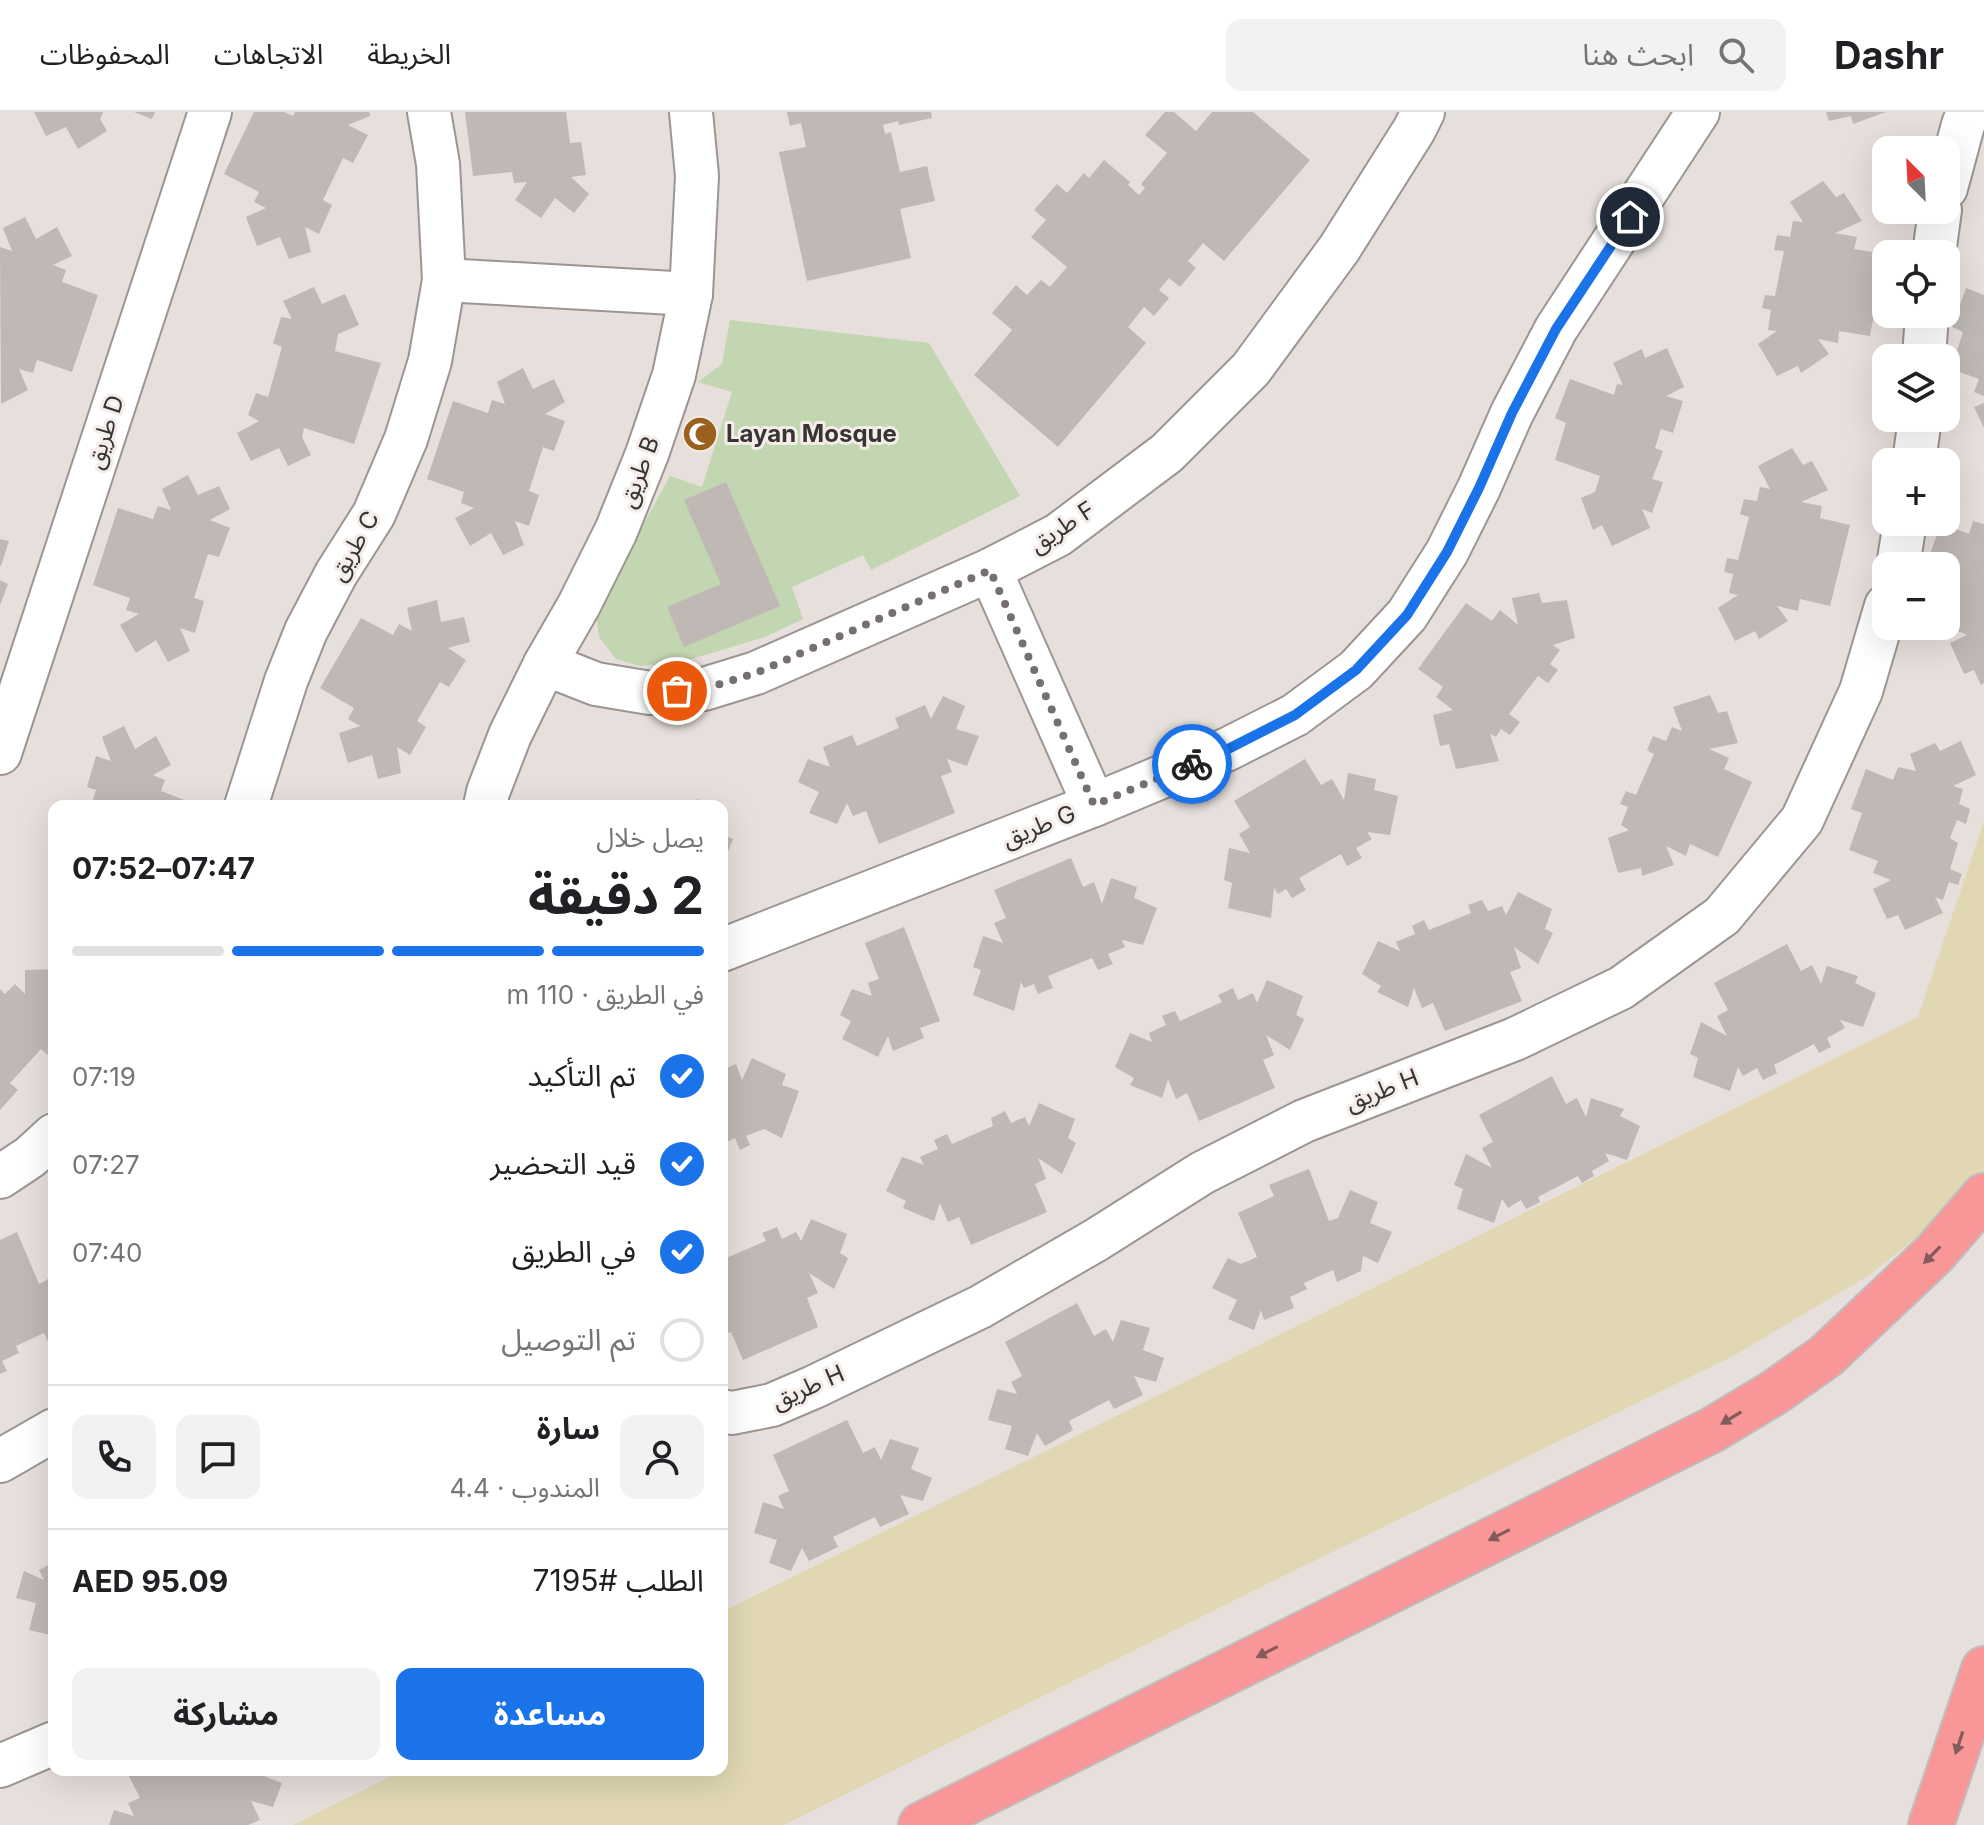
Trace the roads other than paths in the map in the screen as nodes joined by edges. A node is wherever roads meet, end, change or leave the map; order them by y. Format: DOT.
graph roads {
  1 [pos="210,112"];
  2 [pos="429,112"];
  3 [pos="691,112"];
  4 [pos="1423,112"];
  5 [pos="1698,112"];
  6 [pos="1968,112"];
  7 [pos="1960,136"];
  8 [pos="444,280"];
  9 [pos="691,294"];
  10 [pos="990,570"];
  11 [pos="1876,640"];
  12 [pos="545,664"];
  13 [pos="0,753"];
  14 [pos="248,800"];
  15 [pos="486,800"];
  16 [pos="1094,805"];
  17 [pos="728,948"];
  18 [pos="48,1140"];
  19 [pos="0,1177"];
  20 [pos="1984,1196"];
  21 [pos="728,1412"];
  22 [pos="48,1433"];
  23 [pos="0,1461"];
  24 [pos="1984,1669"];
  25 [pos="48,1746"];
  26 [pos="0,1766"];
  27 [pos="1932,1815"];
  28 [pos="921,1825"];
  1 -- 13 [label="street, طريق D"];
  2 -- 8 [label="street, طريق C"];
  3 -- 9 [label="street, طريق B"];
  4 -- 10 [label="street, طريق F"];
  5 -- 16 [label="street, طريق G"];
  6 -- 7 [label="street"];
  8 -- 9 [label="street"];
  8 -- 14 [label="street, طريق C"];
  9 -- 12 [label="street, طريق B"];
  10 -- 12 [label="street, طريق F"];
  10 -- 16 [label="street"];
  11 -- 21 [label="street, طريق H"];
  12 -- 15 [label="street, طريق B"];
  16 -- 17 [label="street, طريق G"];
  18 -- 19 [label="street"];
  20 -- 28 [label="highway, one-way"];
  22 -- 23 [label="street"];
  24 -- 27 [label="highway, one-way"];
  25 -- 26 [label="street"];
}
